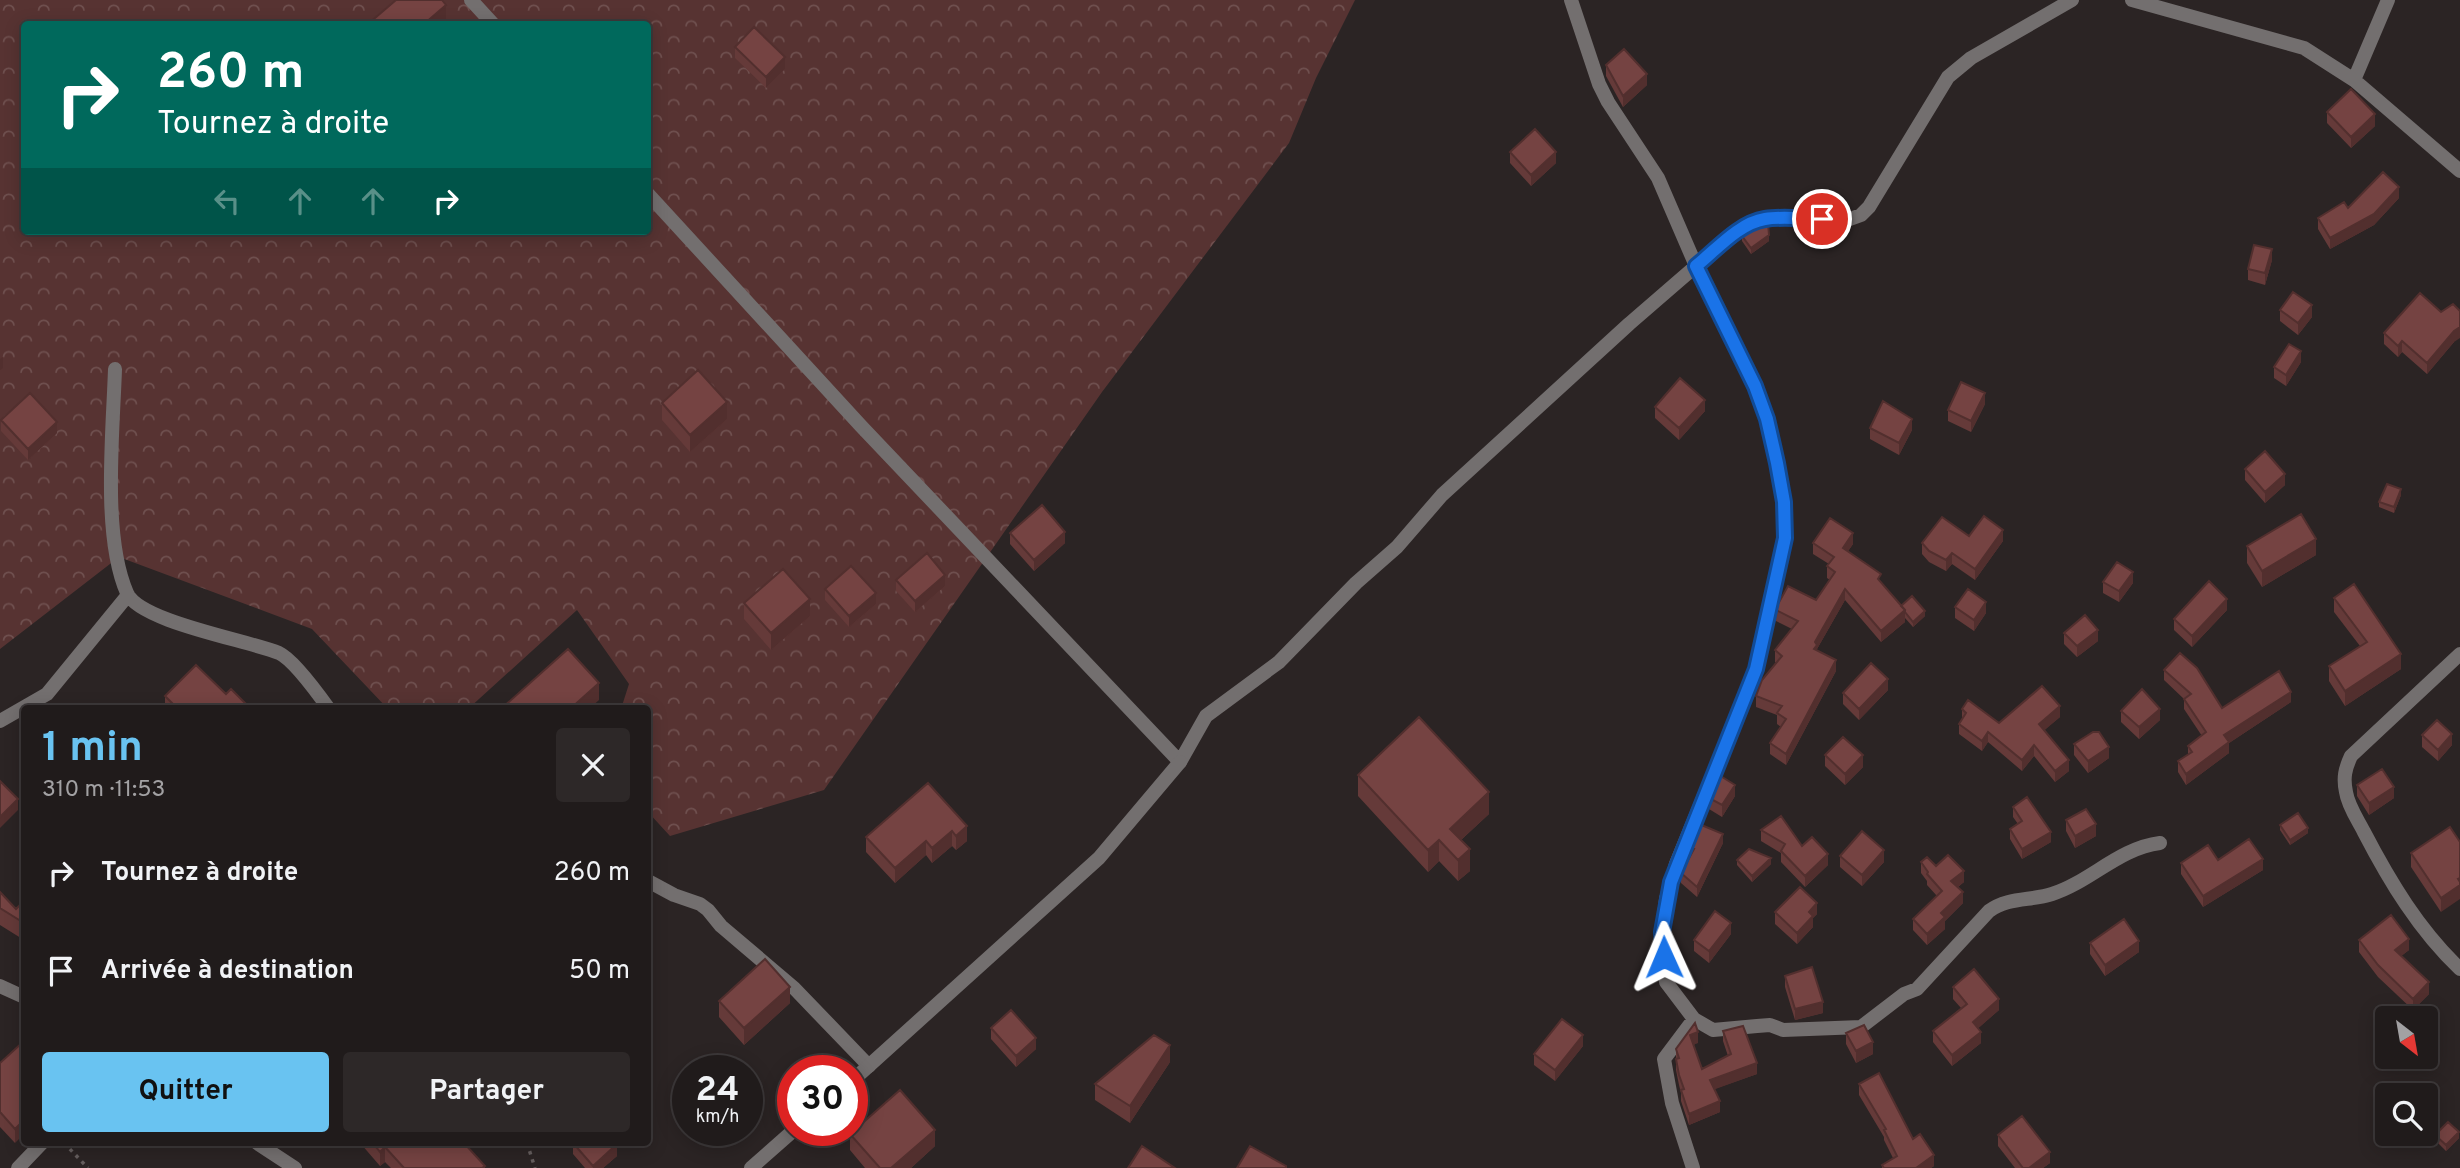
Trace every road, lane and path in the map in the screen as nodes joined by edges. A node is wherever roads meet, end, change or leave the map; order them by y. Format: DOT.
graph roads {
  1 [pos="471,0"];
  2 [pos="1571,0"];
  3 [pos="2072,0"];
  4 [pos="2132,0"];
  5 [pos="2389,0"];
  6 [pos="490,21"];
  7 [pos="2354,80"];
  8 [pos="2460,171"];
  9 [pos="651,197"];
  10 [pos="1696,266"];
  11 [pos="115,369"];
  12 [pos="128,595"];
  13 [pos="2460,654"];
  14 [pos="28,705"];
  15 [pos="326,705"];
  16 [pos="21,709"];
  17 [pos="0,721"];
  18 [pos="1180,762"];
  19 [pos="2160,843"];
  20 [pos="651,883"];
  21 [pos="2460,969"];
  22 [pos="0,986"];
  23 [pos="21,996"];
  24 [pos="1694,1019"];
  25 [pos="869,1066"];
  26 [pos="777,1145"];
  27 [pos="39,1146"];
  28 [pos="67,1146"];
  29 [pos="262,1146"];
  30 [pos="528,1146"];
  31 [pos="18,1168"];
  32 [pos="88,1168"];
  33 [pos="295,1168"];
  34 [pos="535,1168"];
  35 [pos="751,1168"];
  36 [pos="1693,1168"];
  1 -- 6 [label="street"];
  2 -- 10 [label="street"];
  3 -- 10 [label="street"];
  4 -- 7 [label="street"];
  5 -- 7 [label="street"];
  7 -- 8 [label="street"];
  9 -- 18 [label="street"];
  10 -- 18 [label="street"];
  10 -- 24 [label="street"];
  11 -- 12 [label="street"];
  12 -- 14 [label="street"];
  12 -- 15 [label="street"];
  13 -- 21 [label="street"];
  16 -- 17 [label="street"];
  18 -- 25 [label="street"];
  19 -- 24 [label="street"];
  20 -- 25 [label="street"];
  22 -- 23 [label="street"];
  24 -- 36 [label="street"];
  26 -- 35 [label="street"];
  27 -- 31 [label="street"];
  28 -- 32 [label="path"];
  29 -- 33 [label="street"];
  30 -- 34 [label="path"];
}
